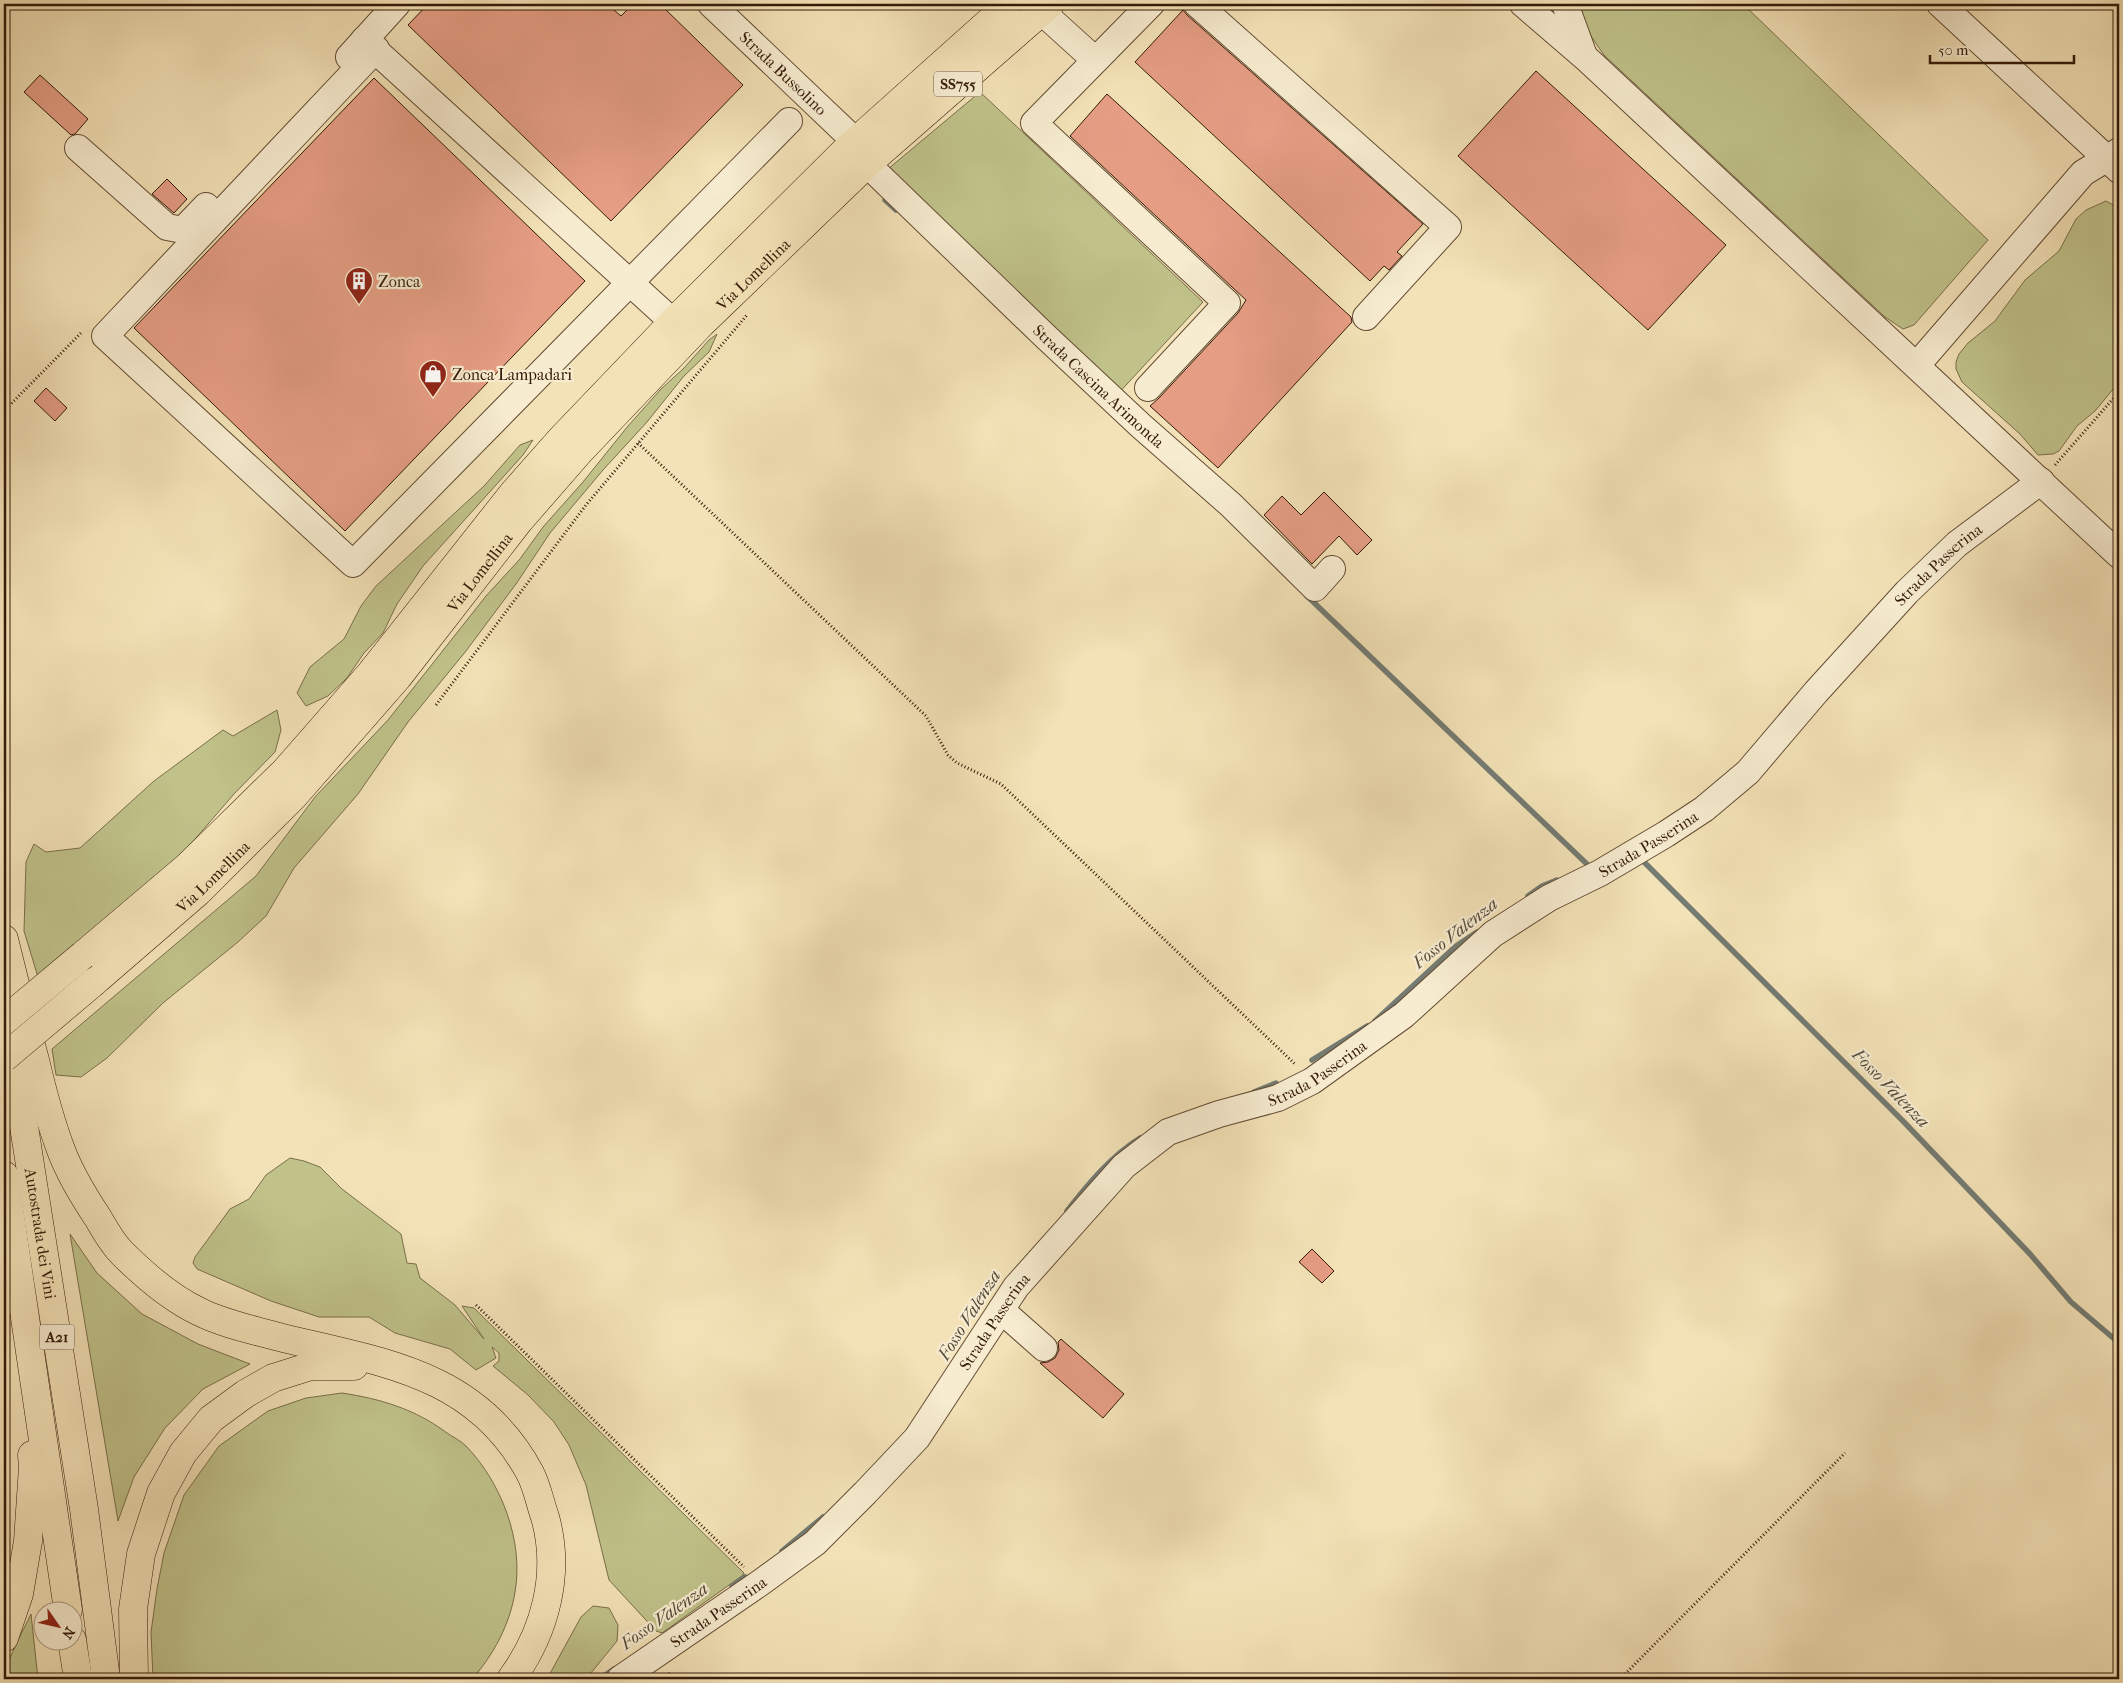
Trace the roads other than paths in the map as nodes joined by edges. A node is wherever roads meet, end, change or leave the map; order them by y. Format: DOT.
graph roads {
  1 [pos="394,4"];
  2 [pos="711,4"];
  3 [pos="1008,4"];
  4 [pos="1151,4"];
  5 [pos="1197,4"];
  6 [pos="1523,4"];
  7 [pos="1565,4"];
  8 [pos="1940,4"];
  9 [pos="1046,7"];
  10 [pos="370,45"];
  11 [pos="1095,60"];
  12 [pos="1588,60"];
  13 [pos="789,121"];
  14 [pos="78,148"];
  15 [pos="856,152"];
  16 [pos="2115,160"];
  17 [pos="630,283"];
  18 [pos="1366,318"];
  19 [pos="672,322"];
  20 [pos="1916,365"];
  21 [pos="1148,388"];
  22 [pos="2041,481"];
  23 [pos="2119,555"];
  24 [pos="1332,569"];
  25 [pos="4,939"];
  26 [pos="4,996"];
  27 [pos="4,1021"];
  28 [pos="4,1058"];
  29 [pos="4,1175"];
  30 [pos="4,1233"];
  31 [pos="1001,1310"];
  32 [pos="1044,1348"];
  33 [pos="405,1369"];
  34 [pos="67,1600"];
  35 [pos="4,1638"];
  36 [pos="74,1650"];
  37 [pos="78,1679"];
  38 [pos="106,1679"];
  39 [pos="134,1679"];
  40 [pos="511,1679"];
  41 [pos="620,1679"];
  1 -- 10 [label="street"];
  2 -- 15 [label="street, Strada Bussolino"];
  3 -- 15 [label="main road, SS755"];
  4 -- 11 [label="street"];
  5 -- 18 [label="street"];
  6 -- 12 [label="street"];
  7 -- 12 [label="street"];
  8 -- 16 [label="street"];
  9 -- 11 [label="street"];
  9 -- 15 [label="main road, SS755"];
  10 -- 14 [label="street"];
  10 -- 17 [label="street"];
  10 -- 17 [label="street"];
  11 -- 21 [label="street"];
  12 -- 20 [label="street"];
  13 -- 17 [label="street"];
  15 -- 19 [label="main road, Via Lomellina"];
  15 -- 24 [label="street, Strada Cascina Arimonda"];
  15 -- 28 [label="main road, Via Lomellina, bridge"];
  16 -- 20 [label="street"];
  17 -- 19 [label="street"];
  19 -- 27 [label="main road, Via Lomellina, bridge"];
  20 -- 22 [label="street"];
  22 -- 23 [label="street"];
  22 -- 31 [label="street, Strada Passerina"];
  25 -- 33 [label="main road"];
  26 -- 38 [label="main road, Autostrada dei Vini / A21"];
  29 -- 34 [label="main road, Autostrada dei Vini / A21"];
  30 -- 35 [label="main road"];
  31 -- 32 [label="street"];
  31 -- 41 [label="street, Strada Passerina"];
  33 -- 39 [label="main road"];
  33 -- 40 [label="main road"];
  36 -- 37 [label="main road"];
}
